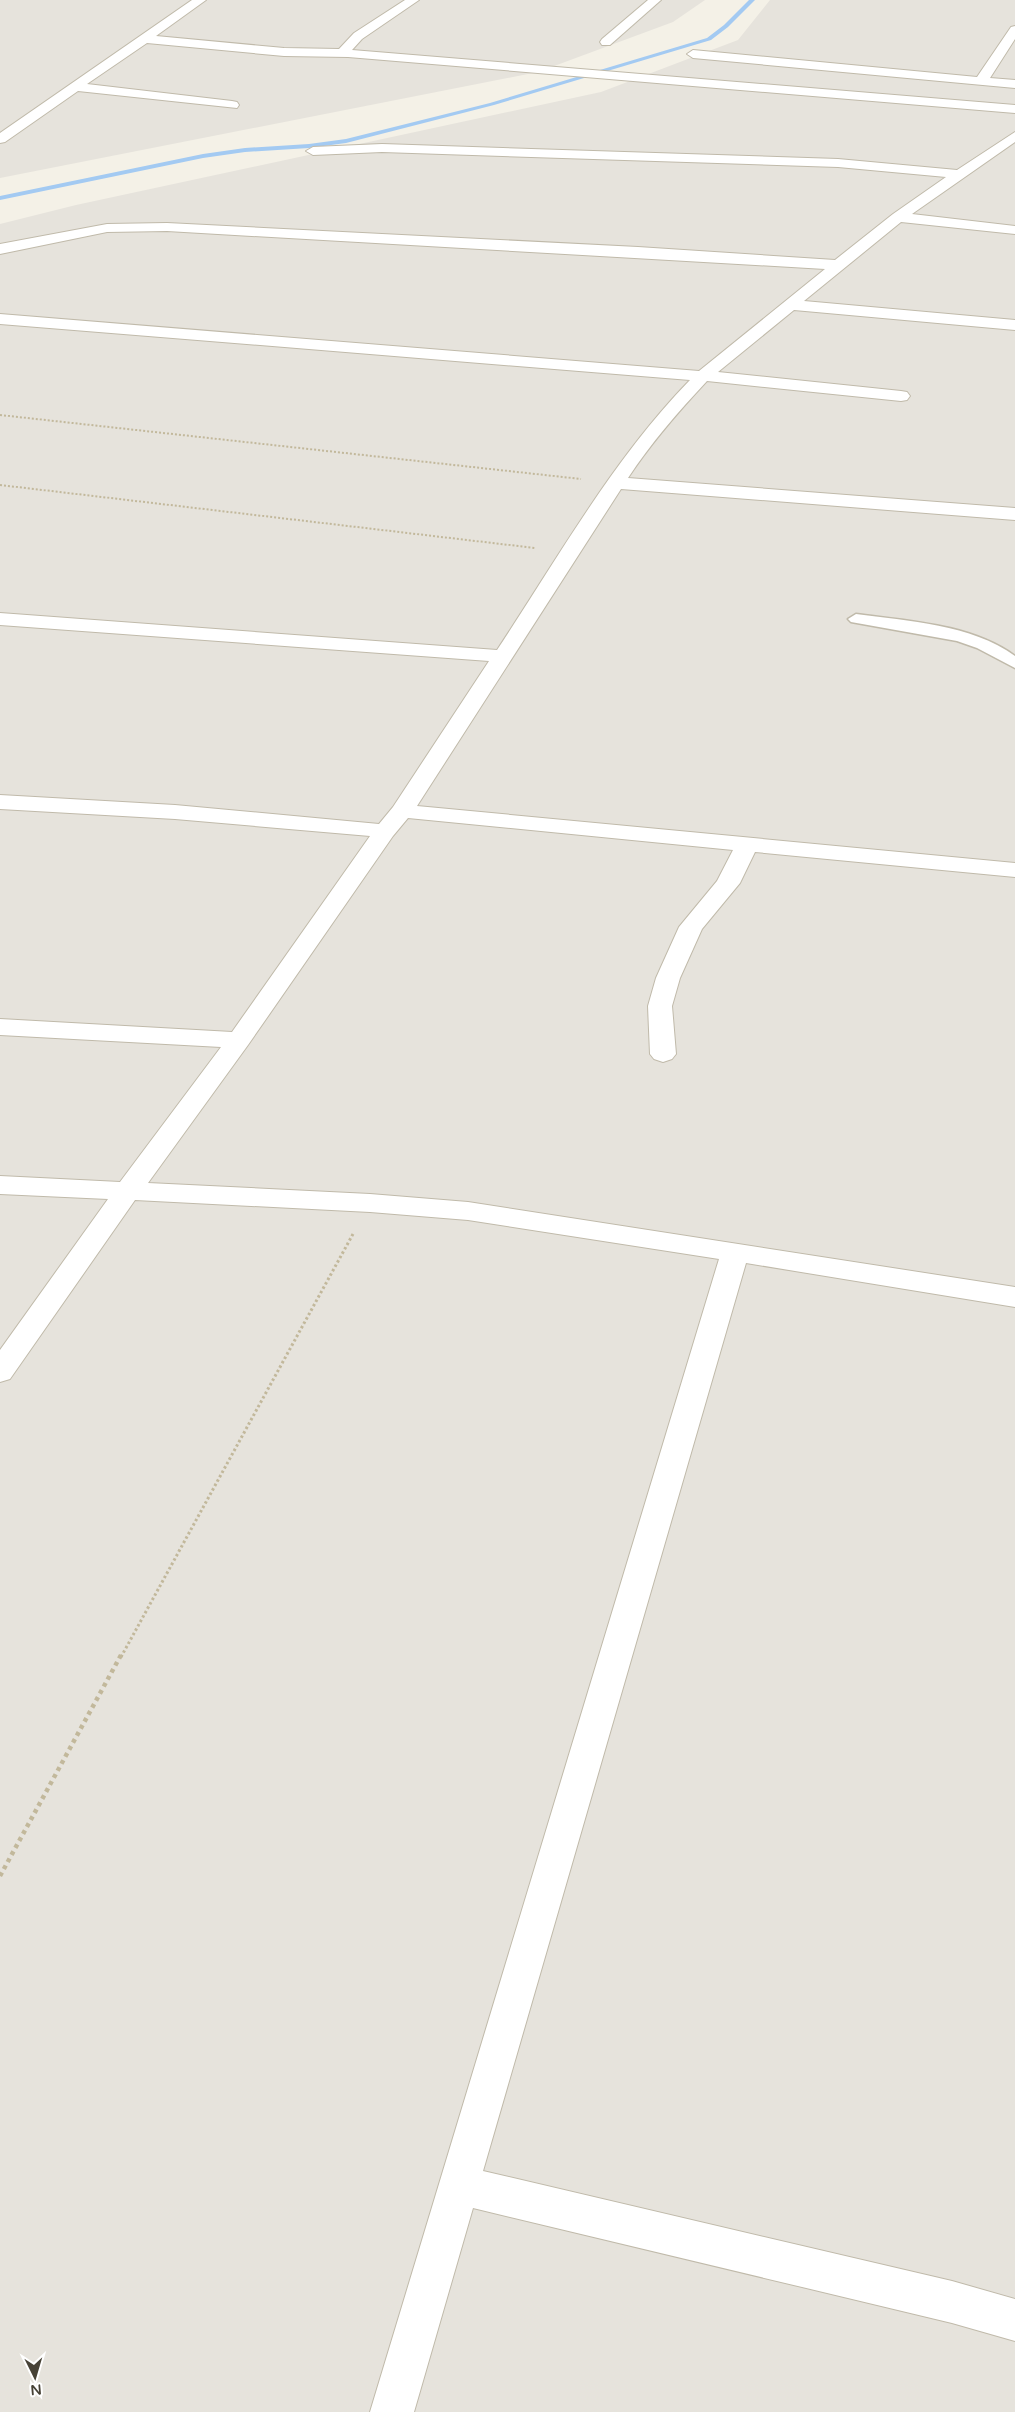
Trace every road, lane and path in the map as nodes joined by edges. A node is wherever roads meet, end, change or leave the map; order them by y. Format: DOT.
graph roads {
  1 [pos="200,0"];
  2 [pos="413,0"];
  3 [pos="655,0"];
  4 [pos="1015,30"];
  5 [pos="146,39"];
  6 [pos="606,42"];
  7 [pos="348,53"];
  8 [pos="693,54"];
  9 [pos="981,81"];
  10 [pos="1015,84"];
  11 [pos="76,87"];
  12 [pos="232,105"];
  13 [pos="1015,109"];
  14 [pos="1015,136"];
  15 [pos="0,139"];
  16 [pos="313,151"];
  17 [pos="959,174"];
  18 [pos="898,217"];
  19 [pos="1015,230"];
  20 [pos="0,249"];
  21 [pos="837,265"];
  22 [pos="790,305"];
  23 [pos="0,319"];
  24 [pos="1015,325"];
  25 [pos="702,376"];
  26 [pos="901,396"];
  27 [pos="0,415"];
  28 [pos="616,482"];
  29 [pos="0,485"];
  30 [pos="1015,514"];
  31 [pos="570,552"];
  32 [pos="856,619"];
  33 [pos="0,620"];
  34 [pos="502,656"];
  35 [pos="1015,663"];
  36 [pos="0,802"];
  37 [pos="402,811"];
  38 [pos="385,830"];
  39 [pos="747,845"];
  40 [pos="1015,870"];
  41 [pos="0,1027"];
  42 [pos="239,1040"];
  43 [pos="663,1054"];
  44 [pos="0,1186"];
  45 [pos="127,1192"];
  46 [pos="370,1203"];
  47 [pos="735,1252"];
  48 [pos="1015,1297"];
  49 [pos="0,1372"];
  50 [pos="0,1876"];
  51 [pos="459,2185"];
  52 [pos="1015,2320"];
  53 [pos="392,2412"];
  1 -- 5 [label="street"];
  2 -- 7 [label="street"];
  3 -- 6 [label="street"];
  4 -- 9 [label="street"];
  5 -- 7 [label="street"];
  5 -- 11 [label="street"];
  7 -- 13 [label="street"];
  8 -- 9 [label="street"];
  9 -- 10 [label="street"];
  11 -- 12 [label="street"];
  11 -- 15 [label="street"];
  14 -- 17 [label="street"];
  16 -- 17 [label="street"];
  17 -- 18 [label="street"];
  18 -- 19 [label="street"];
  18 -- 21 [label="street"];
  20 -- 21 [label="street"];
  21 -- 22 [label="street"];
  22 -- 24 [label="street"];
  22 -- 25 [label="street"];
  23 -- 25 [label="street"];
  25 -- 26 [label="street"];
  25 -- 28 [label="street"];
  27 -- 28 [label="path"];
  28 -- 30 [label="street"];
  28 -- 31 [label="street"];
  29 -- 31 [label="path"];
  31 -- 34 [label="street"];
  32 -- 35 [label="lane"];
  33 -- 34 [label="street"];
  34 -- 37 [label="street"];
  36 -- 38 [label="street"];
  37 -- 38 [label="street"];
  37 -- 39 [label="street"];
  38 -- 42 [label="street"];
  39 -- 40 [label="street"];
  39 -- 43 [label="street"];
  41 -- 42 [label="street"];
  42 -- 45 [label="street"];
  44 -- 45 [label="street"];
  45 -- 46 [label="street"];
  45 -- 49 [label="street"];
  46 -- 47 [label="street"];
  46 -- 50 [label="path"];
  47 -- 48 [label="street"];
  47 -- 51 [label="street"];
  51 -- 52 [label="street"];
  51 -- 53 [label="street"];
}
